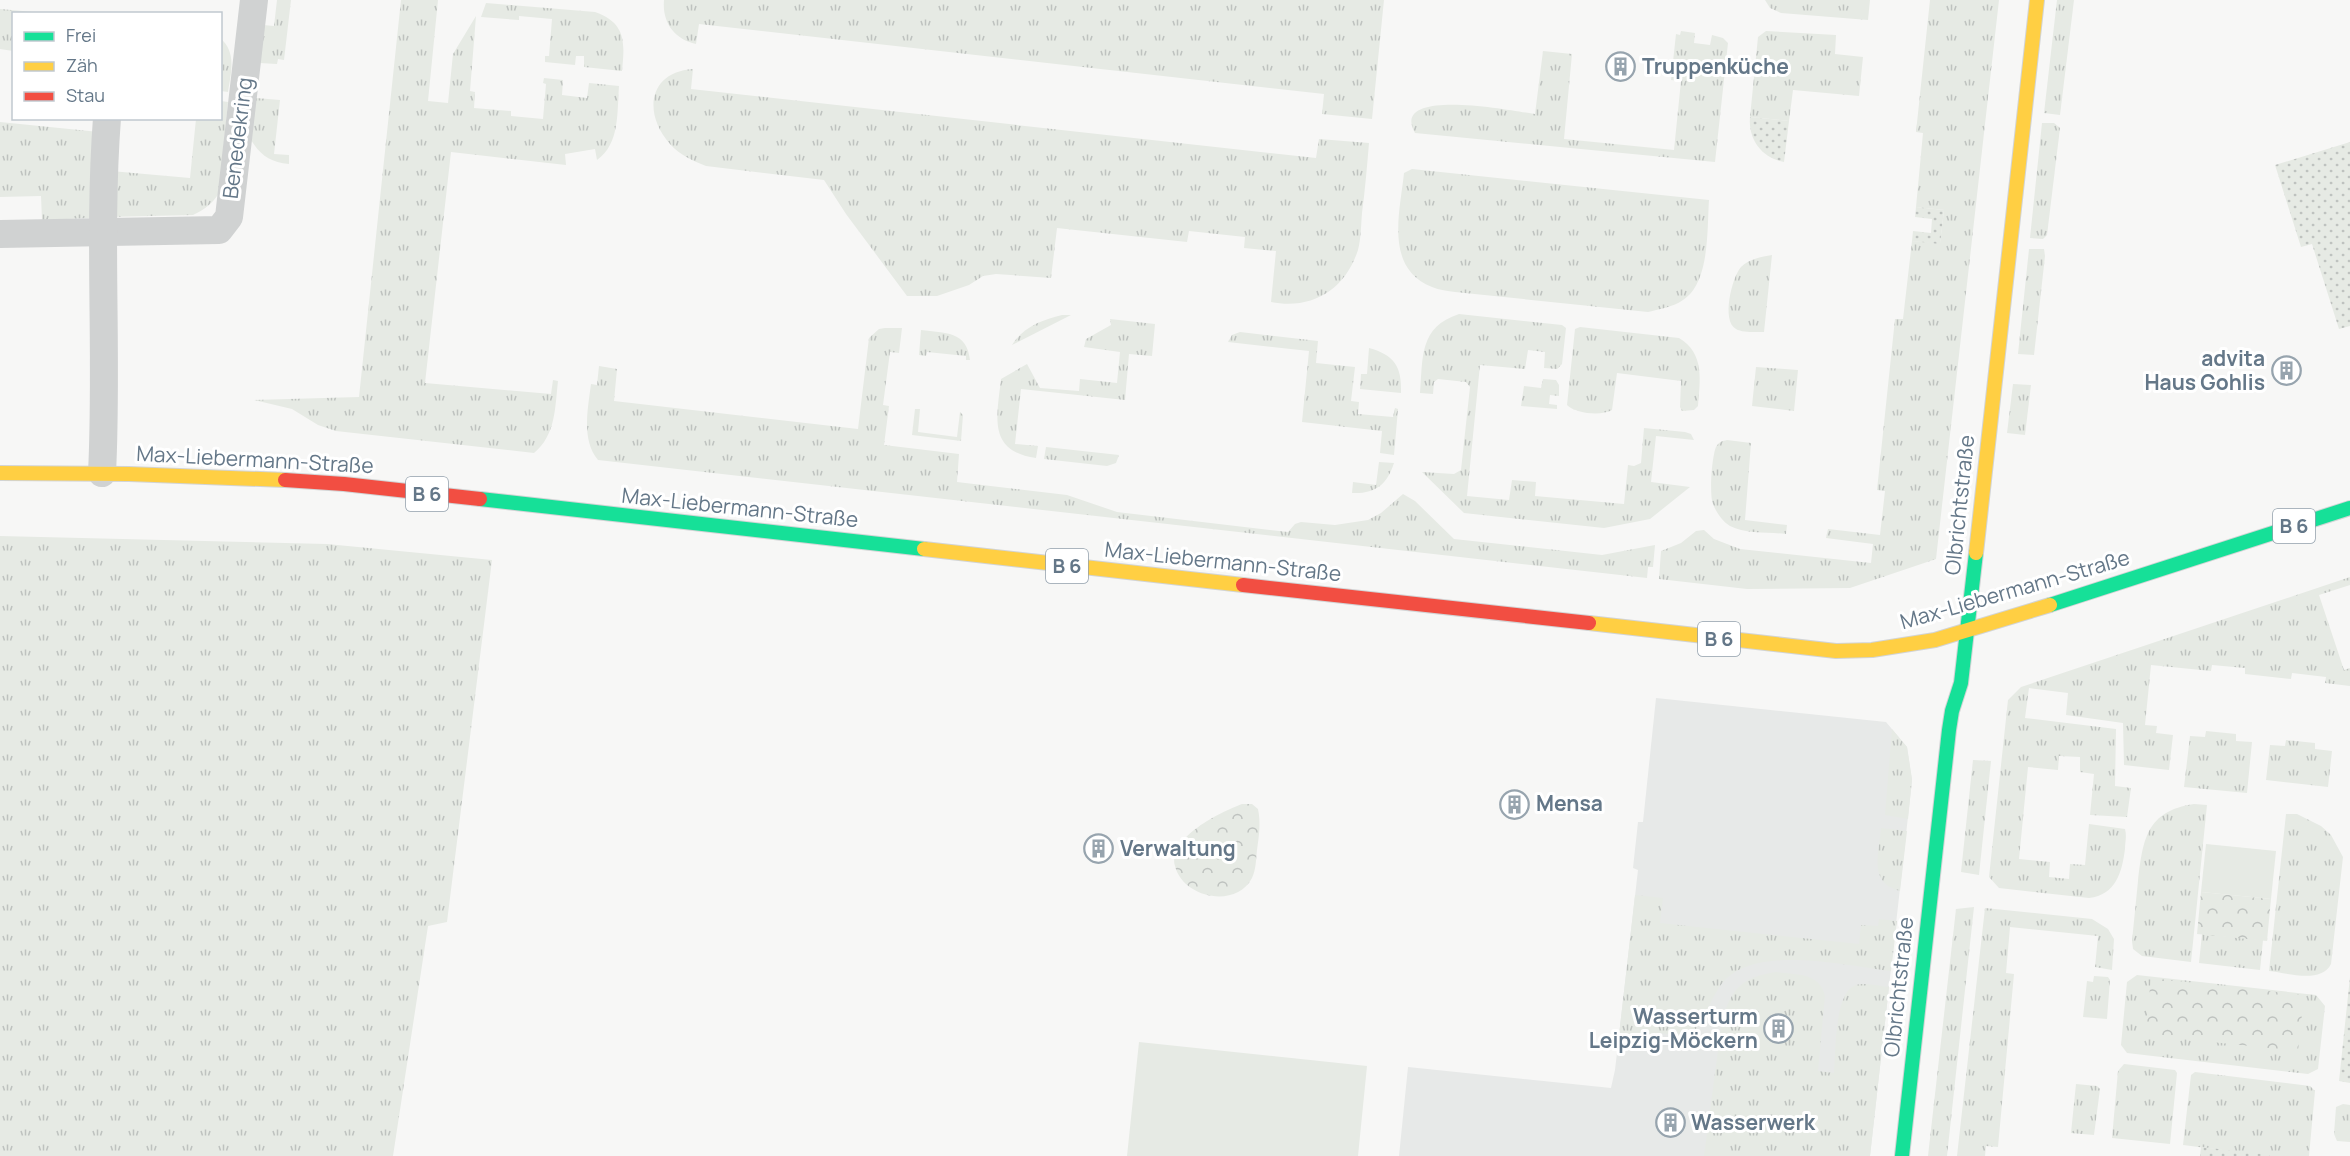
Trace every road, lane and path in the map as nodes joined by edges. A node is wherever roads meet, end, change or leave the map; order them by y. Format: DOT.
graph roads {
  1 [pos="254,0"];
  2 [pos="2037,0"];
  3 [pos="107,120"];
  4 [pos="103,232"];
  5 [pos="0,234"];
  6 [pos="0,473"];
  7 [pos="102,473"];
  8 [pos="2350,508"];
  9 [pos="1967,630"];
  10 [pos="1902,1156"];
  1 -- 4 [label="street, Benedekring"];
  2 -- 9 [label="main road, Olbrichtstraße"];
  3 -- 4 [label="street"];
  4 -- 5 [label="street, Benedekring"];
  4 -- 7 [label="street"];
  6 -- 7 [label="main road, Max-Liebermann-Straße / B 6"];
  7 -- 9 [label="main road, Max-Liebermann-Straße / B 6"];
  8 -- 9 [label="main road, Max-Liebermann-Straße / B 6"];
  9 -- 10 [label="main road, Olbrichtstraße"];
}
